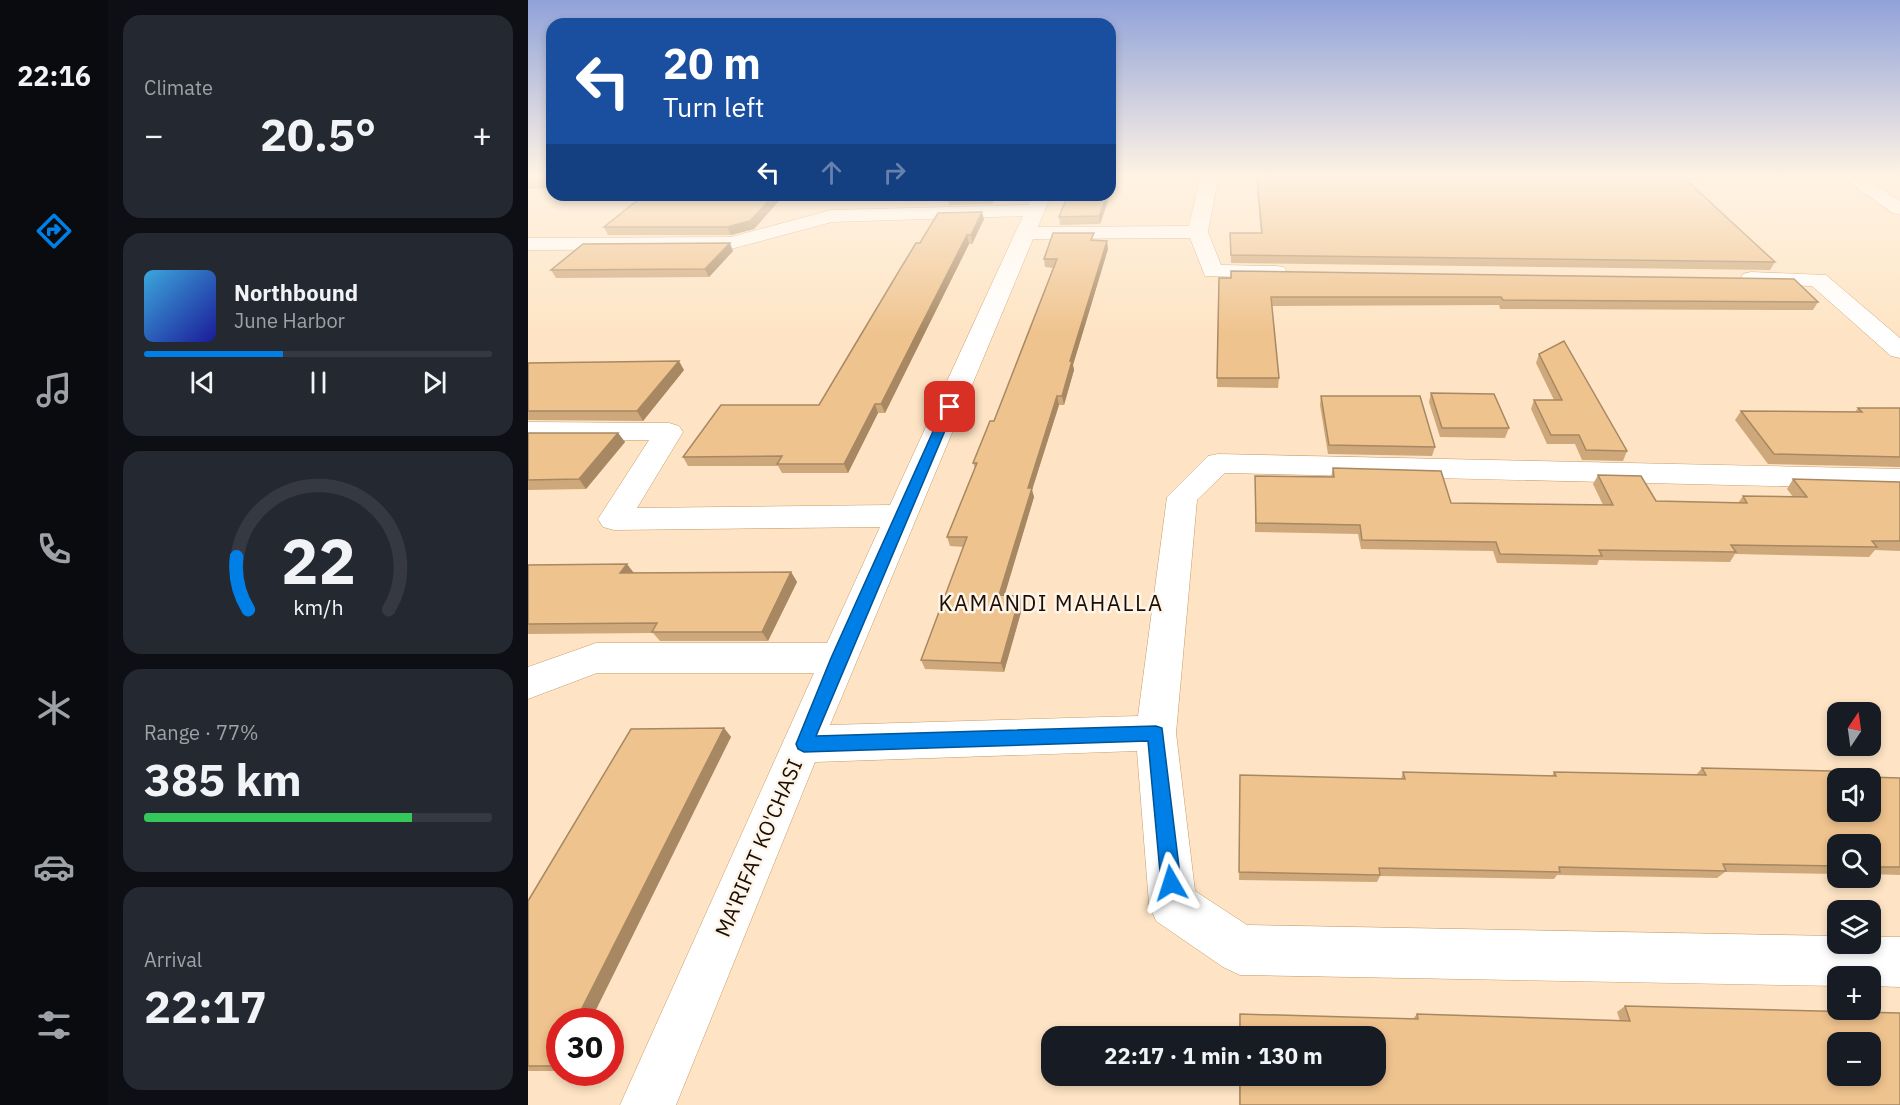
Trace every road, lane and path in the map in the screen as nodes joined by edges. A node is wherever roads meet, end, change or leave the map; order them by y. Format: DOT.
graph roads {
  1 [pos="781,230"];
  2 [pos="1027,230"];
  3 [pos="1177,230"];
  4 [pos="1198,232"];
  5 [pos="528,244"];
  6 [pos="1296,272"];
  7 [pos="1735,279"];
  8 [pos="1900,351"];
  9 [pos="528,431"];
  10 [pos="1900,479"];
  11 [pos="903,516"];
  12 [pos="839,658"];
  13 [pos="528,683"];
  14 [pos="1156,733"];
  15 [pos="804,744"];
  16 [pos="1900,962"];
  17 [pos="648,1105"];
  1 -- 5 [label="street"];
  2 -- 11 [label="street, MA'RIFAT KO'CHASI"];
  3 -- 4 [label="street"];
  4 -- 6 [label="street"];
  7 -- 8 [label="street"];
  9 -- 11 [label="street"];
  10 -- 14 [label="street"];
  11 -- 12 [label="street, MA'RIFAT KO'CHASI"];
  12 -- 13 [label="street"];
  12 -- 15 [label="street, MA'RIFAT KO'CHASI"];
  14 -- 15 [label="street"];
  14 -- 16 [label="street"];
  15 -- 17 [label="street, MA'RIFAT KO'CHASI"];
}
